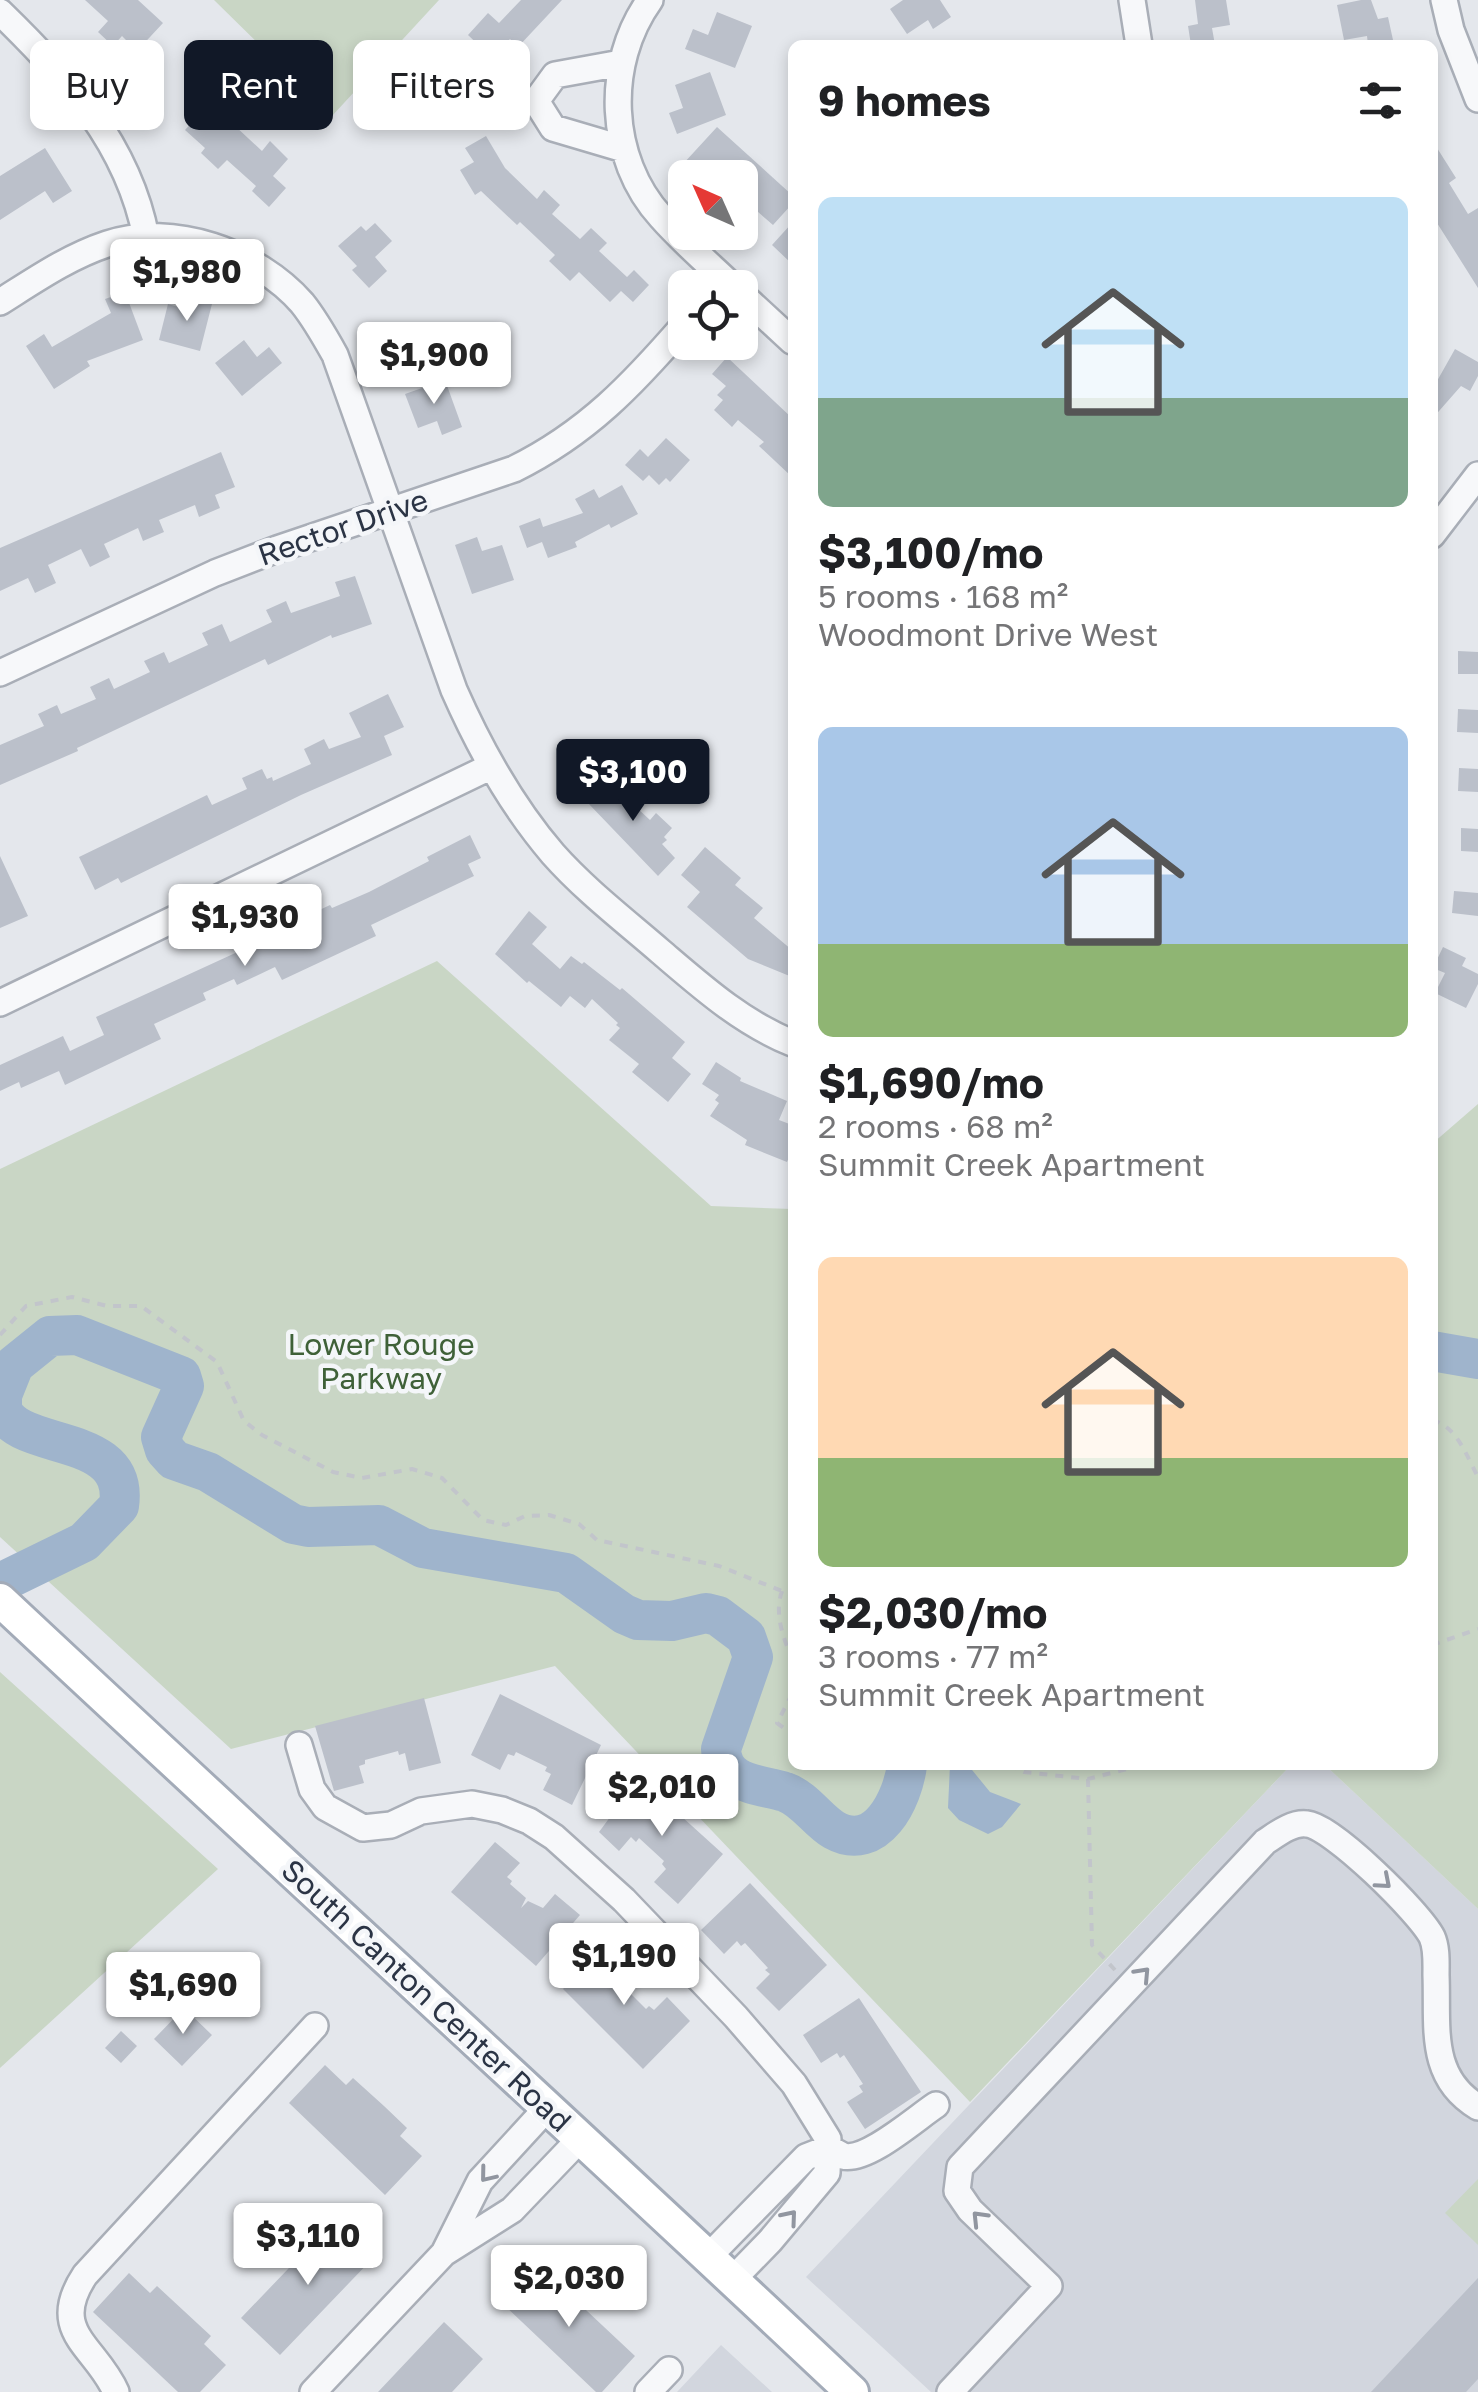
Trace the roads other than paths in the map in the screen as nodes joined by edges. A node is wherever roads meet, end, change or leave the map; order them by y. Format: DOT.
graph roads {
  1 [pos="650,0"];
  2 [pos="1132,0"];
  3 [pos="1444,0"];
  4 [pos="0,12"];
  5 [pos="1139,40"];
  6 [pos="622,63"];
  7 [pos="1478,99"];
  8 [pos="624,149"];
  9 [pos="146,237"];
  10 [pos="713,270"];
  11 [pos="0,302"];
  12 [pos="758,312"];
  13 [pos="788,338"];
  14 [pos="668,343"];
  15 [pos="1478,475"];
  16 [pos="391,511"];
  17 [pos="1438,525"];
  18 [pos="0,673"];
  19 [pos="492,766"];
  20 [pos="0,1003"];
  21 [pos="788,1041"];
  22 [pos="0,1600"];
  23 [pos="298,1744"];
  24 [pos="316,2026"];
  25 [pos="936,2104"];
  26 [pos="1478,2107"];
  27 [pos="547,2108"];
  28 [pos="579,2140"];
  29 [pos="828,2148"];
  30 [pos="444,2253"];
  31 [pos="722,2267"];
  32 [pos="668,2370"];
  33 [pos="116,2392"];
  34 [pos="313,2392"];
  35 [pos="648,2392"];
  36 [pos="852,2392"];
  37 [pos="950,2392"];
  1 -- 6 [label="street"];
  2 -- 5 [label="street"];
  3 -- 7 [label="street"];
  4 -- 9 [label="street"];
  6 -- 8 [label="street"];
  6 -- 8 [label="street"];
  8 -- 10 [label="street"];
  9 -- 11 [label="street"];
  9 -- 16 [label="street"];
  12 -- 13 [label="street"];
  14 -- 16 [label="street, Rector Drive"];
  15 -- 17 [label="street"];
  16 -- 18 [label="street, Rector Drive"];
  16 -- 19 [label="street"];
  19 -- 20 [label="street"];
  19 -- 21 [label="street"];
  22 -- 27 [label="main road, South Canton Center Road"];
  23 -- 29 [label="street"];
  24 -- 33 [label="street"];
  25 -- 29 [label="street"];
  37 -- 26 [label="street, one-way"];
  27 -- 28 [label="main road, South Canton Center Road"];
  27 -- 30 [label="street, one-way"];
  28 -- 30 [label="street"];
  28 -- 31 [label="main road, South Canton Center Road"];
  29 -- 31 [label="street"];
  30 -- 34 [label="street"];
  31 -- 36 [label="main road, South Canton Center Road"];
  32 -- 35 [label="street"];
}
